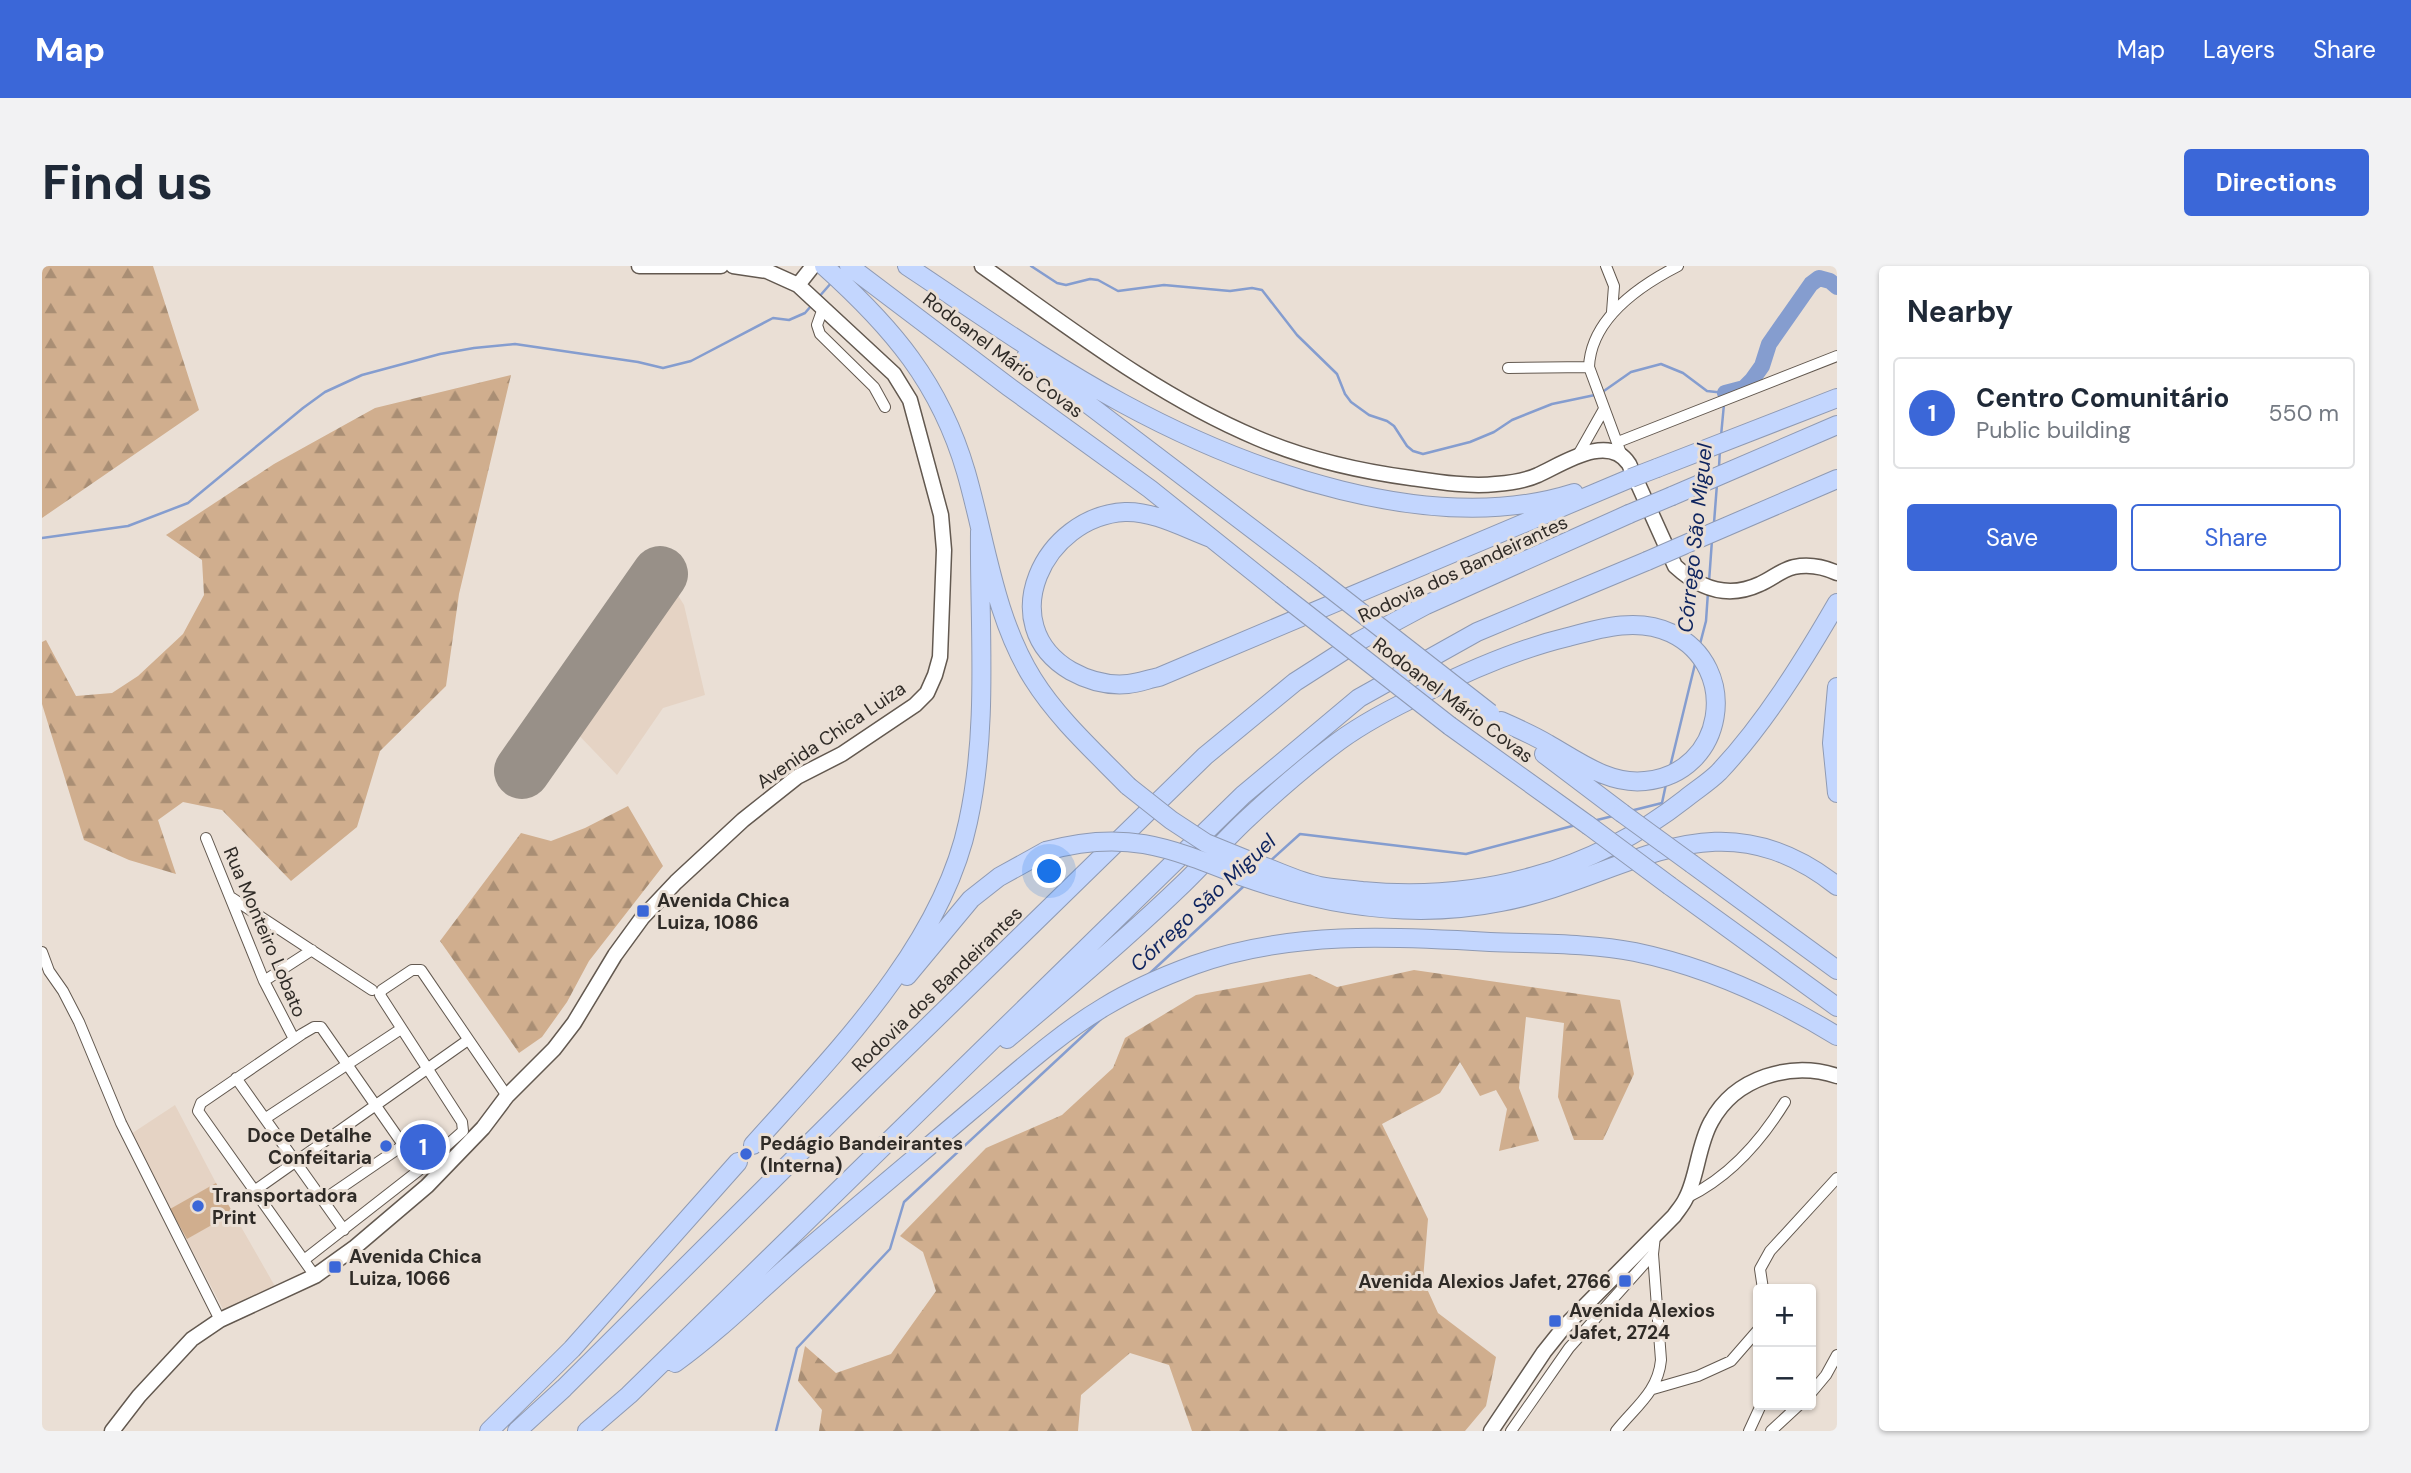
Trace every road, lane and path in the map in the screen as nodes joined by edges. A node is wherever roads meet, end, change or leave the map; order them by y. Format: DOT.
graph roads {
  1 [pos="639,266"];
  2 [pos="721,266"];
  3 [pos="733,266"];
  4 [pos="813,266"];
  5 [pos="824,266"];
  6 [pos="907,266"];
  7 [pos="982,266"];
  8 [pos="1606,266"];
  9 [pos="1678,266"];
  10 [pos="848,272"];
  11 [pos="798,285"];
  12 [pos="823,308"];
  13 [pos="1612,312"];
  14 [pos="1837,356"];
  15 [pos="1588,367"];
  16 [pos="1508,368"];
  17 [pos="1837,398"];
  18 [pos="885,407"];
  19 [pos="1604,409"];
  20 [pos="1837,425"];
  21 [pos="1620,449"];
  22 [pos="1578,455"];
  23 [pos="1837,479"];
  24 [pos="1614,483"];
  25 [pos="980,531"];
  26 [pos="1211,538"];
  27 [pos="1837,573"];
  28 [pos="1837,603"];
  29 [pos="1837,687"];
  30 [pos="1495,717"];
  31 [pos="1837,793"];
  32 [pos="206,838"];
  33 [pos="1837,886"];
  34 [pos="232,898"];
  35 [pos="312,950"];
  36 [pos="42,952"];
  37 [pos="1837,970"];
  38 [pos="264,981"];
  39 [pos="372,990"];
  40 [pos="883,994"];
  41 [pos="1837,1007"];
  42 [pos="401,1029"];
  43 [pos="1837,1035"];
  44 [pos="294,1039"];
  45 [pos="468,1040"];
  46 [pos="347,1065"];
  47 [pos="427,1070"];
  48 [pos="1837,1076"];
  49 [pos="236,1079"];
  50 [pos="507,1096"];
  51 [pos="1785,1102"];
  52 [pos="377,1105"];
  53 [pos="266,1118"];
  54 [pos="907,1121"];
  55 [pos="753,1145"];
  56 [pos="402,1146"];
  57 [pos="296,1160"];
  58 [pos="738,1162"];
  59 [pos="420,1169"];
  60 [pos="1837,1178"];
  61 [pos="254,1191"];
  62 [pos="1688,1197"];
  63 [pos="323,1200"];
  64 [pos="344,1230"];
  65 [pos="1655,1236"];
  66 [pos="1653,1254"];
  67 [pos="304,1260"];
  68 [pos="315,1276"];
  69 [pos="1762,1284"];
  70 [pos="220,1320"];
  71 [pos="1753,1336"];
  72 [pos="1837,1355"];
  73 [pos="1816,1387"];
  74 [pos="1653,1389"];
  75 [pos="629,1395"];
  76 [pos="1758,1410"];
  77 [pos="1794,1410"];
  78 [pos="112,1431"];
  79 [pos="489,1431"];
  80 [pos="517,1431"];
  81 [pos="587,1431"];
  82 [pos="1491,1431"];
  83 [pos="1511,1431"];
  84 [pos="1616,1431"];
  85 [pos="1749,1431"];
  86 [pos="1771,1431"];
  1 -- 2 [label="main road"];
  3 -- 11 [label="main road, Avenida Chica Luiza"];
  4 -- 11 [label="main road"];
  5 -- 10 [label="highway"];
  6 -- 24 [label="highway"];
  6 -- 30 [label="highway, Rodoanel Mário Covas, bridge"];
  7 -- 22 [label="main road"];
  8 -- 13 [label="street"];
  9 -- 13 [label="street"];
  10 -- 25 [label="highway"];
  10 -- 26 [label="highway, Rodoanel Mário Covas"];
  11 -- 12 [label="main road, Avenida Chica Luiza"];
  12 -- 18 [label="street"];
  12 -- 50 [label="main road, Avenida Chica Luiza"];
  13 -- 15 [label="street"];
  14 -- 21 [label="street"];
  15 -- 16 [label="street"];
  15 -- 19 [label="street"];
  17 -- 24 [label="highway, bridge"];
  19 -- 21 [label="street"];
  19 -- 22 [label="street"];
  20 -- 80 [label="highway, Rodovia dos Bandeirantes, bridge"];
  21 -- 22 [label="main road"];
  21 -- 27 [label="main road"];
  23 -- 54 [label="highway, bridge"];
  24 -- 26 [label="highway"];
  25 -- 28 [label="highway, bridge"];
  25 -- 40 [label="highway"];
  26 -- 41 [label="highway, Rodoanel Mário Covas, bridge"];
  29 -- 31 [label="highway"];
  30 -- 37 [label="highway, Rodoanel Mário Covas, bridge"];
  30 -- 54 [label="highway"];
  32 -- 34 [label="street, Rua Monteiro Lobato"];
  33 -- 40 [label="highway, bridge"];
  34 -- 35 [label="street"];
  34 -- 38 [label="street, Rua Monteiro Lobato"];
  35 -- 38 [label="street"];
  35 -- 39 [label="street"];
  36 -- 70 [label="street"];
  38 -- 44 [label="street, Rua Monteiro Lobato"];
  40 -- 55 [label="highway"];
  42 -- 45 [label="street"];
  42 -- 46 [label="street"];
  42 -- 47 [label="street"];
  43 -- 75 [label="highway"];
  44 -- 46 [label="street"];
  44 -- 49 [label="street"];
  45 -- 47 [label="street"];
  45 -- 50 [label="street"];
  46 -- 52 [label="street"];
  46 -- 53 [label="street"];
  47 -- 52 [label="street"];
  47 -- 59 [label="street"];
  48 -- 62 [label="main road"];
  49 -- 53 [label="street"];
  49 -- 61 [label="street"];
  50 -- 68 [label="main road, Avenida Chica Luiza"];
  51 -- 62 [label="street"];
  52 -- 56 [label="street"];
  52 -- 57 [label="street"];
  53 -- 57 [label="street"];
  54 -- 75 [label="highway"];
  56 -- 59 [label="street"];
  56 -- 63 [label="street"];
  57 -- 61 [label="street"];
  57 -- 63 [label="street"];
  58 -- 79 [label="highway"];
  59 -- 64 [label="street"];
  60 -- 69 [label="street"];
  61 -- 67 [label="street"];
  62 -- 65 [label="main road"];
  63 -- 64 [label="street"];
  64 -- 67 [label="street"];
  65 -- 66 [label="street"];
  65 -- 82 [label="main road"];
  66 -- 74 [label="street"];
  66 -- 83 [label="street"];
  67 -- 68 [label="street"];
  68 -- 70 [label="main road, Avenida Chica Luiza"];
  70 -- 78 [label="main road, Avenida Chica Luiza"];
  71 -- 74 [label="street"];
  72 -- 73 [label="street"];
  74 -- 84 [label="street"];
  75 -- 81 [label="highway"];
  76 -- 85 [label="street"];
  77 -- 86 [label="street"];
}
